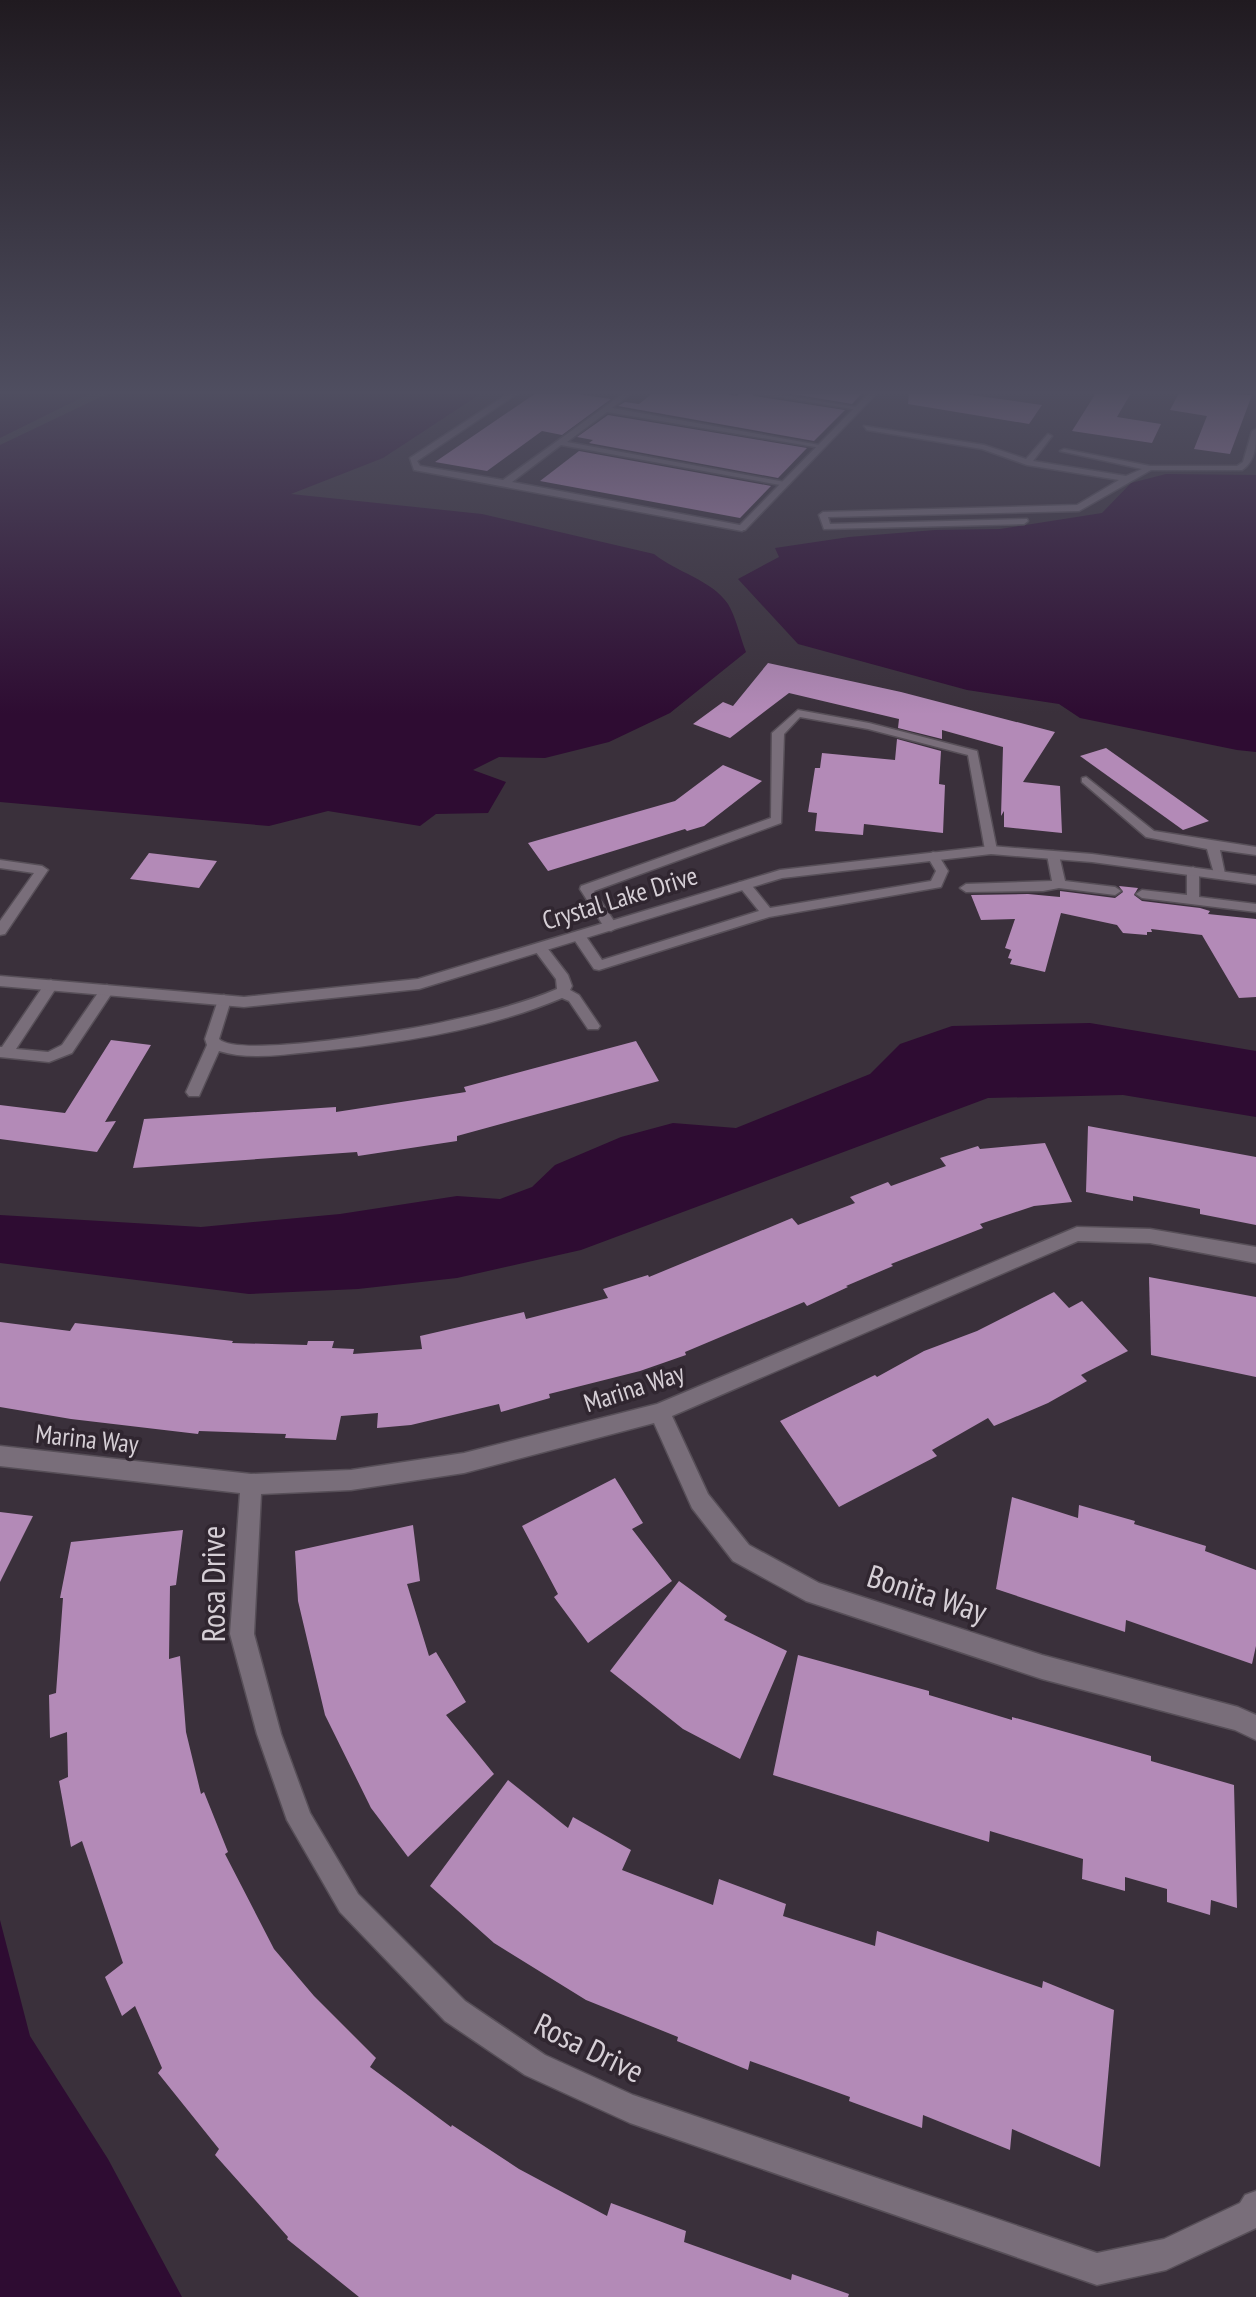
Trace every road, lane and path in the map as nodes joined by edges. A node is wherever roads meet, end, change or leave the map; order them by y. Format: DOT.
graph roads {
  1 [pos="596,500"];
  2 [pos="769,500"];
  3 [pos="1092,500"];
  4 [pos="1024,521"];
  5 [pos="742,528"];
  6 [pos="1086,780"];
  7 [pos="1213,846"];
  8 [pos="991,850"];
  9 [pos="1256,851"];
  10 [pos="1053,855"];
  11 [pos="933,856"];
  12 [pos="0,864"];
  13 [pos="1193,871"];
  14 [pos="1219,874"];
  15 [pos="1256,880"];
  16 [pos="1059,884"];
  17 [pos="744,885"];
  18 [pos="966,888"];
  19 [pos="1115,891"];
  20 [pos="1142,894"];
  21 [pos="1193,901"];
  22 [pos="1256,908"];
  23 [pos="767,913"];
  24 [pos="611,927"];
  25 [pos="0,932"];
  26 [pos="578,936"];
  27 [pos="540,948"];
  28 [pos="0,981"];
  29 [pos="51,985"];
  30 [pos="107,990"];
  31 [pos="562,992"];
  32 [pos="224,1000"];
  33 [pos="593,1026"];
  34 [pos="214,1045"];
  35 [pos="3,1053"];
  36 [pos="194,1092"];
  37 [pos="1256,1255"];
  38 [pos="660,1412"];
  39 [pos="0,1456"];
  40 [pos="251,1484"];
  41 [pos="1256,1728"];
  42 [pos="1256,2206"];
  1 -- 5 [label="lane"];
  2 -- 5 [label="street"];
  3 -- 4 [label="lane"];
  6 -- 7 [label="lane"];
  7 -- 9 [label="lane"];
  7 -- 14 [label="lane"];
  8 -- 10 [label="street, Crystal Lake Drive"];
  8 -- 11 [label="street, Crystal Lake Drive"];
  8 -- 24 [label="lane"];
  10 -- 13 [label="street, Crystal Lake Drive"];
  10 -- 16 [label="lane"];
  11 -- 17 [label="street, Crystal Lake Drive"];
  11 -- 23 [label="lane"];
  12 -- 25 [label="lane"];
  13 -- 14 [label="street, Crystal Lake Drive"];
  13 -- 21 [label="lane"];
  14 -- 15 [label="street, Crystal Lake Drive"];
  16 -- 18 [label="lane"];
  16 -- 19 [label="lane"];
  17 -- 23 [label="lane"];
  17 -- 24 [label="street, Crystal Lake Drive"];
  20 -- 21 [label="lane"];
  21 -- 22 [label="lane"];
  23 -- 26 [label="lane"];
  24 -- 26 [label="street, Crystal Lake Drive"];
  26 -- 27 [label="street, Crystal Lake Drive"];
  27 -- 31 [label="lane"];
  27 -- 32 [label="street, Crystal Lake Drive"];
  28 -- 29 [label="street, Crystal Lake Drive"];
  29 -- 30 [label="street, Crystal Lake Drive"];
  29 -- 35 [label="lane"];
  30 -- 32 [label="street, Crystal Lake Drive"];
  30 -- 35 [label="lane"];
  31 -- 33 [label="lane"];
  31 -- 34 [label="lane"];
  32 -- 34 [label="lane"];
  34 -- 36 [label="lane"];
  37 -- 38 [label="street, Marina Way"];
  38 -- 40 [label="street, Marina Way"];
  38 -- 41 [label="street, Bonita Way"];
  39 -- 40 [label="street, Marina Way"];
  40 -- 42 [label="street, Rosa Drive"];
}
